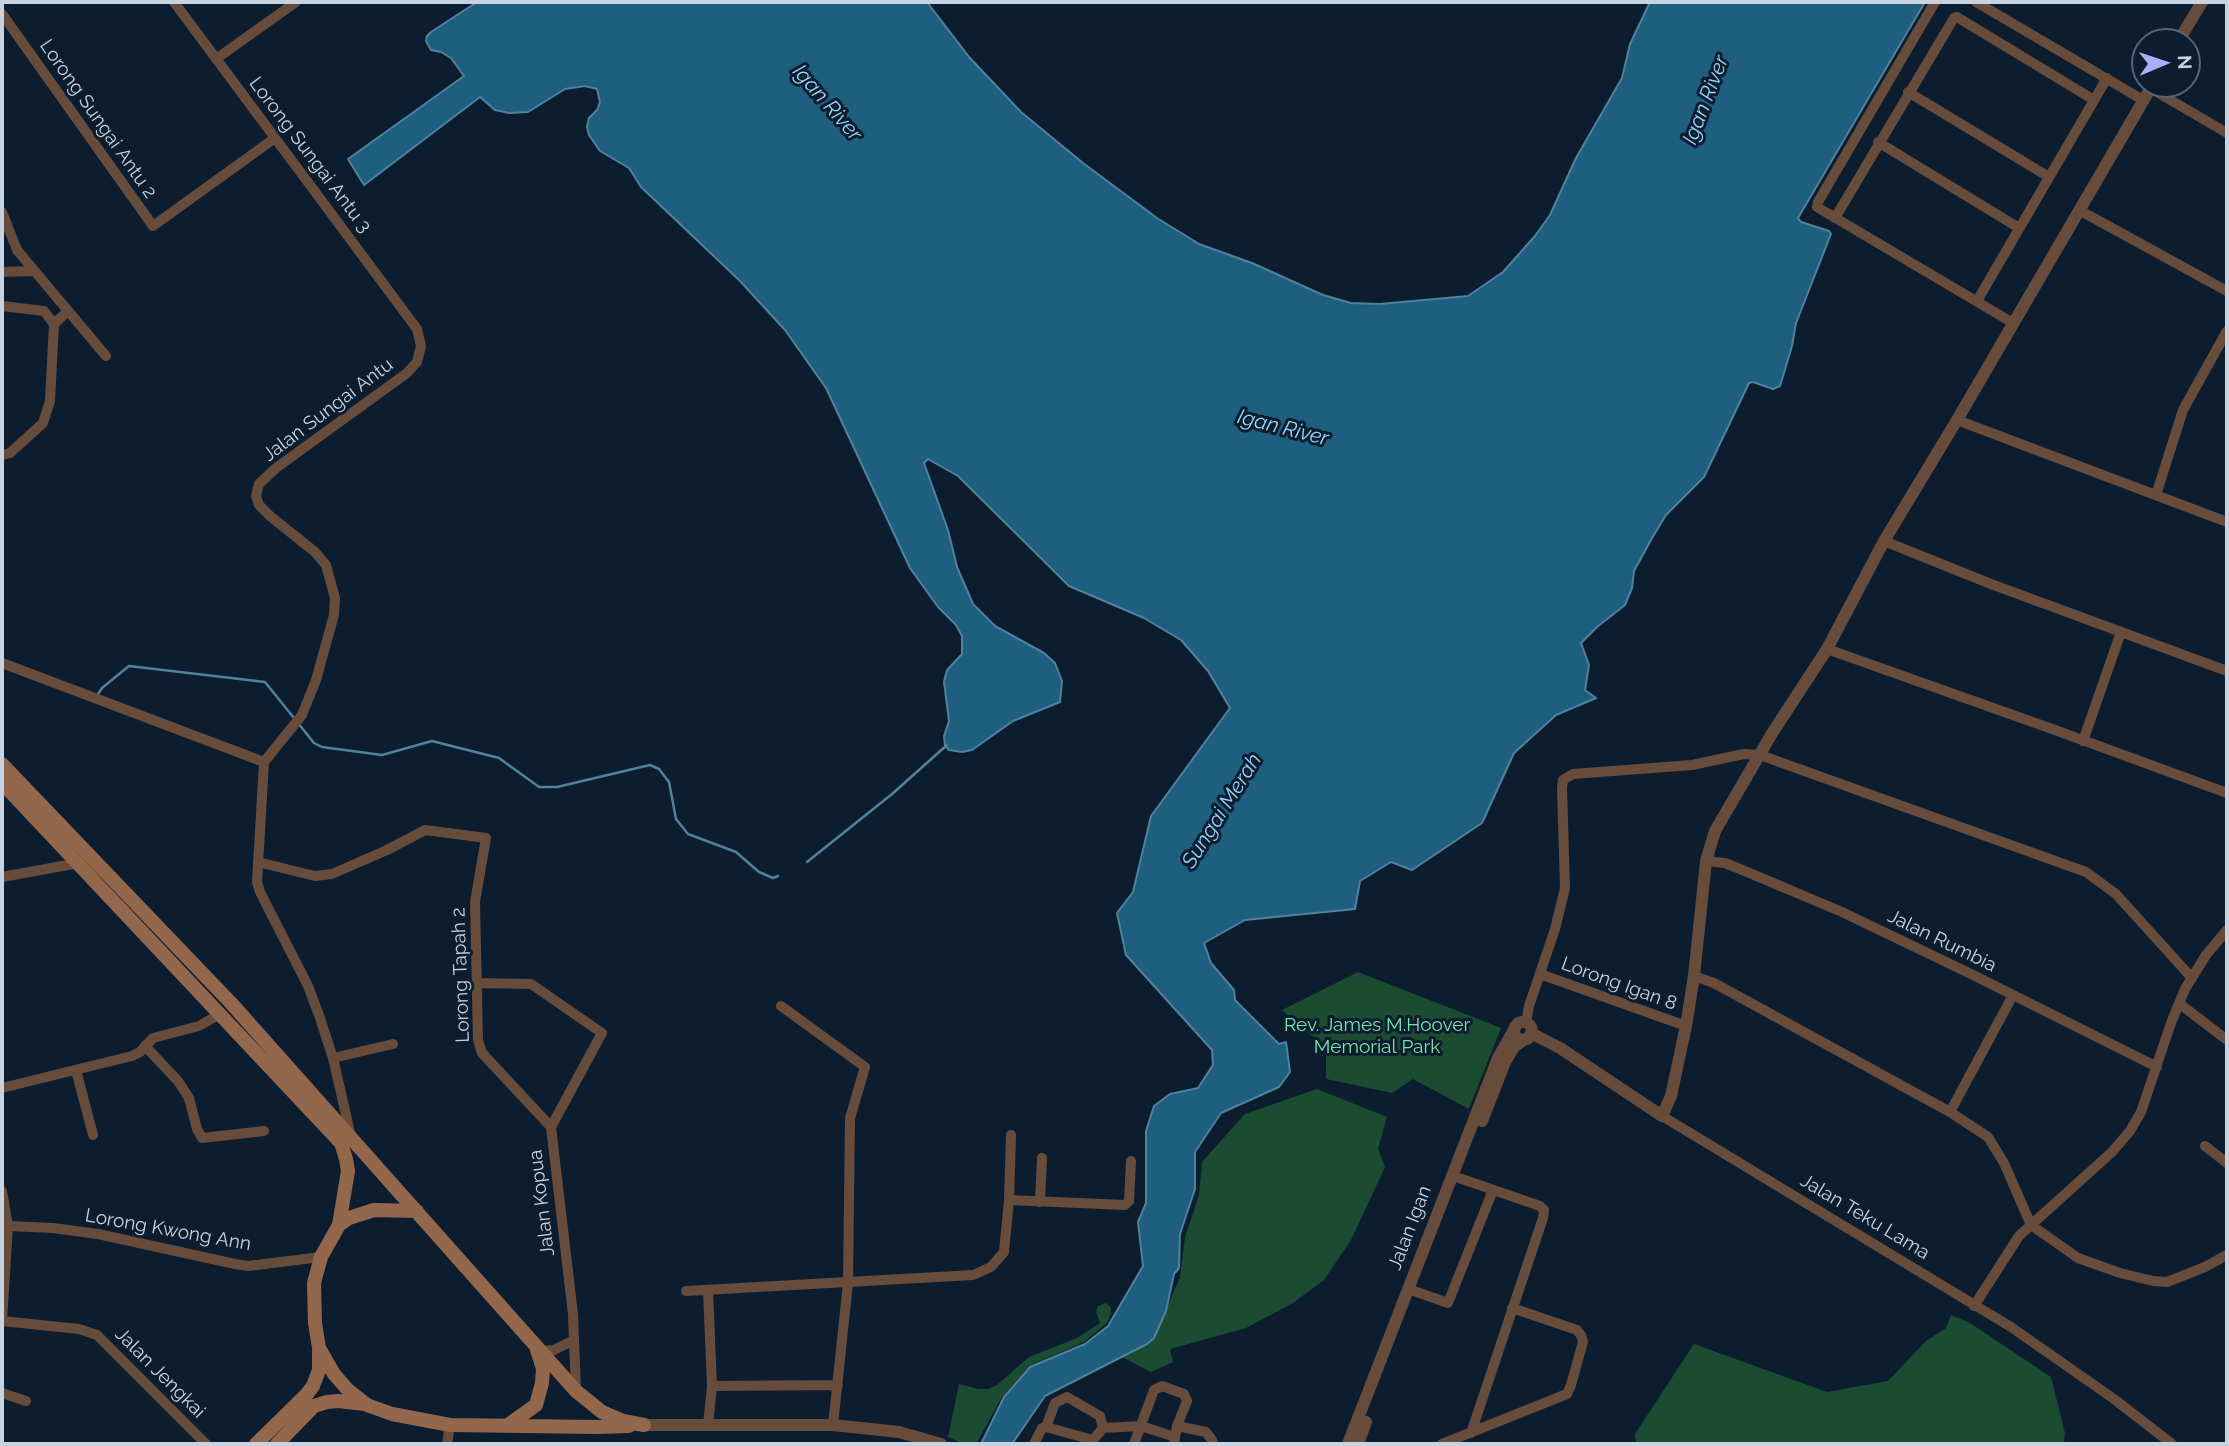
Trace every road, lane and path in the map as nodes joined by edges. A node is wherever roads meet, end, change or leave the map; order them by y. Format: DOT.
graph roads {
  1 [pos="174,2"];
  2 [pos="296,2"];
  3 [pos="1935,2"];
  4 [pos="1976,2"];
  5 [pos="2202,2"];
  6 [pos="2,13"];
  7 [pos="2186,28"];
  8 [pos="216,59"];
  9 [pos="2106,78"];
  10 [pos="2131,86"];
  11 [pos="1908,92"];
  12 [pos="2145,98"];
  13 [pos="2162,98"];
  14 [pos="2094,100"];
  15 [pos="2227,133"];
  16 [pos="275,138"];
  17 [pos="1878,142"];
  18 [pos="2049,177"];
  19 [pos="2079,209"];
  20 [pos="2,212"];
  21 [pos="1835,218"];
  22 [pos="2019,228"];
  23 [pos="33,271"];
  24 [pos="2,272"];
  25 [pos="2227,291"];
  26 [pos="1977,301"];
  27 [pos="2,306"];
  28 [pos="67,312"];
  29 [pos="2013,323"];
  30 [pos="54,324"];
  31 [pos="417,329"];
  32 [pos="2227,331"];
  33 [pos="106,356"];
  34 [pos="1957,420"];
  35 [pos="2,455"];
  36 [pos="2156,495"];
  37 [pos="2227,522"];
  38 [pos="1884,541"];
  39 [pos="2121,632"];
  40 [pos="1826,649"];
  41 [pos="2,663"];
  42 [pos="2227,671"];
  43 [pos="2083,741"];
  44 [pos="1760,755"];
  45 [pos="264,762"];
  46 [pos="2,764"];
  47 [pos="2,783"];
  48 [pos="2227,793"];
  49 [pos="1706,861"];
  50 [pos="258,862"];
  51 [pos="79,863"];
  52 [pos="2,877"];
  53 [pos="2227,930"];
  54 [pos="1540,974"];
  55 [pos="1694,976"];
  56 [pos="2191,977"];
  57 [pos="477,983"];
  58 [pos="2013,995"];
  59 [pos="2180,1004"];
  60 [pos="781,1006"];
  61 [pos="219,1014"];
  62 [pos="1686,1026"];
  63 [pos="1524,1031"];
  64 [pos="2227,1040"];
  65 [pos="393,1044"];
  66 [pos="145,1045"];
  67 [pos="333,1058"];
  68 [pos="2157,1067"];
  69 [pos="76,1070"];
  70 [pos="2,1088"];
  71 [pos="1950,1112"];
  72 [pos="1662,1116"];
  73 [pos="551,1127"];
  74 [pos="264,1131"];
  75 [pos="93,1135"];
  76 [pos="1011,1135"];
  77 [pos="351,1137"];
  78 [pos="2205,1146"];
  79 [pos="1042,1158"];
  80 [pos="1131,1161"];
  81 [pos="2227,1163"];
  82 [pos="1459,1178"];
  83 [pos="1493,1190"];
  84 [pos="2,1191"];
  85 [pos="1009,1200"];
  86 [pos="1040,1202"];
  87 [pos="417,1211"];
  88 [pos="339,1225"];
  89 [pos="2031,1225"];
  90 [pos="8,1226"];
  91 [pos="2227,1255"];
  92 [pos="321,1257"];
  93 [pos="848,1283"];
  94 [pos="708,1290"];
  95 [pos="1415,1291"];
  96 [pos="686,1292"];
  97 [pos="1974,1306"];
  98 [pos="1512,1308"];
  99 [pos="2,1321"];
  100 [pos="574,1340"];
  101 [pos="319,1348"];
  102 [pos="539,1348"];
  103 [pos="838,1385"];
  104 [pos="712,1386"];
  105 [pos="576,1391"];
  106 [pos="2,1393"];
  107 [pos="26,1401"];
  108 [pos="367,1405"];
  109 [pos="450,1425"];
  110 [pos="644,1425"];
  111 [pos="708,1425"];
  112 [pos="833,1425"];
  113 [pos="1141,1426"];
  114 [pos="505,1427"];
  115 [pos="1046,1427"];
  116 [pos="1103,1428"];
  117 [pos="1471,1433"];
  118 [pos="1175,1436"];
  119 [pos="1361,1440"];
  120 [pos="1092,1442"];
  121 [pos="206,1444"];
  122 [pos="256,1444"];
  123 [pos="277,1444"];
  124 [pos="447,1444"];
  125 [pos="941,1444"];
  126 [pos="1034,1444"];
  127 [pos="1134,1444"];
  128 [pos="1213,1444"];
  129 [pos="1348,1444"];
  130 [pos="1442,1444"];
  131 [pos="2172,1444"];
  1 -- 8 [label="street, Lorong Sungai Antu 3"];
  2 -- 8 [label="street"];
  3 -- 21 [label="street"];
  4 -- 9 [label="street"];
  5 -- 7 [label="street"];
  6 -- 16 [label="street, Lorong Sungai Antu 2"];
  8 -- 16 [label="street, Lorong Sungai Antu 3"];
  9 -- 10 [label="street"];
  9 -- 14 [label="street"];
  11 -- 14 [label="street"];
  11 -- 17 [label="street"];
  11 -- 18 [label="street"];
  12 -- 19 [label="street"];
  13 -- 15 [label="street"];
  14 -- 18 [label="street"];
  16 -- 31 [label="street, Lorong Sungai Antu 3"];
  17 -- 21 [label="street"];
  17 -- 22 [label="street"];
  18 -- 22 [label="street"];
  19 -- 25 [label="street"];
  19 -- 29 [label="street"];
  20 -- 23 [label="street"];
  21 -- 26 [label="street"];
  22 -- 26 [label="street"];
  23 -- 24 [label="street"];
  23 -- 28 [label="street"];
  26 -- 29 [label="street"];
  27 -- 30 [label="street"];
  28 -- 30 [label="street"];
  28 -- 33 [label="street"];
  29 -- 34 [label="street"];
  30 -- 35 [label="street"];
  31 -- 45 [label="street, Jalan Sungai Antu"];
  32 -- 36 [label="street"];
  34 -- 36 [label="street"];
  34 -- 38 [label="street"];
  36 -- 37 [label="street"];
  38 -- 39 [label="street"];
  38 -- 40 [label="street"];
  39 -- 42 [label="street"];
  39 -- 43 [label="street"];
  40 -- 43 [label="street"];
  40 -- 44 [label="street"];
  41 -- 45 [label="street"];
  43 -- 48 [label="street"];
  44 -- 49 [label="street"];
  44 -- 54 [label="street"];
  44 -- 56 [label="street"];
  45 -- 50 [label="street"];
  46 -- 77 [label="main road"];
  47 -- 51 [label="main road"];
  49 -- 55 [label="street"];
  49 -- 58 [label="street, Jalan Rumbia"];
  50 -- 57 [label="street, Lorong Tapah 2"];
  50 -- 67 [label="street"];
  51 -- 52 [label="street"];
  51 -- 61 [label="main road"];
  53 -- 56 [label="street"];
  54 -- 62 [label="street, Lorong Igan 8"];
  54 -- 63 [label="street"];
  55 -- 62 [label="street"];
  55 -- 71 [label="street"];
  56 -- 59 [label="street"];
  57 -- 73 [label="street, Lorong Tapah 2"];
  57 -- 73 [label="street, Jalan Kopua"];
  58 -- 68 [label="street, Jalan Rumbia"];
  58 -- 71 [label="street"];
  59 -- 64 [label="street"];
  59 -- 68 [label="street"];
  60 -- 93 [label="street"];
  61 -- 66 [label="street"];
  61 -- 88 [label="main road"];
  62 -- 72 [label="street"];
  63 -- 72 [label="street, Jalan Teku Lama"];
  63 -- 82 [label="street, Jalan Igan"];
  63 -- 129 [label="street, Jalan Igan"];
  65 -- 67 [label="street"];
  66 -- 69 [label="street"];
  66 -- 74 [label="street"];
  67 -- 77 [label="street"];
  68 -- 89 [label="street"];
  69 -- 70 [label="street"];
  69 -- 75 [label="street"];
  71 -- 89 [label="street"];
  72 -- 97 [label="street, Jalan Teku Lama"];
  73 -- 100 [label="street, Jalan Kopua"];
  76 -- 85 [label="street"];
  77 -- 87 [label="main road"];
  78 -- 81 [label="street"];
  79 -- 86 [label="street"];
  80 -- 86 [label="street"];
  82 -- 83 [label="street"];
  82 -- 95 [label="street, Jalan Igan"];
  83 -- 95 [label="street"];
  83 -- 98 [label="street"];
  84 -- 90 [label="street"];
  85 -- 86 [label="street"];
  85 -- 93 [label="street"];
  87 -- 88 [label="main road"];
  87 -- 102 [label="main road"];
  88 -- 92 [label="main road"];
  89 -- 91 [label="street"];
  89 -- 97 [label="street"];
  90 -- 92 [label="street, Lorong Kwong Ann"];
  90 -- 99 [label="street"];
  92 -- 101 [label="main road"];
  93 -- 94 [label="street"];
  93 -- 103 [label="street"];
  94 -- 96 [label="street"];
  94 -- 104 [label="street"];
  95 -- 119 [label="street, Jalan Igan"];
  97 -- 131 [label="street, Jalan Teku Lama"];
  98 -- 117 [label="street"];
  98 -- 117 [label="street"];
  99 -- 121 [label="street, Jalan Jengkai"];
  100 -- 102 [label="street"];
  100 -- 105 [label="street, Jalan Kopua"];
  101 -- 108 [label="main road"];
  101 -- 122 [label="main road"];
  102 -- 105 [label="main road"];
  102 -- 114 [label="main road"];
  103 -- 104 [label="street"];
  103 -- 112 [label="street"];
  104 -- 111 [label="street"];
  105 -- 110 [label="main road"];
  106 -- 107 [label="street"];
  108 -- 109 [label="main road"];
  108 -- 123 [label="main road"];
  109 -- 114 [label="main road"];
  109 -- 124 [label="street"];
  110 -- 111 [label="street"];
  110 -- 114 [label="main road"];
  111 -- 112 [label="street"];
  112 -- 125 [label="street"];
  113 -- 116 [label="street"];
  113 -- 118 [label="street"];
  113 -- 118 [label="street"];
  113 -- 127 [label="street"];
  115 -- 116 [label="street"];
  115 -- 120 [label="street"];
  115 -- 126 [label="street"];
  116 -- 120 [label="street"];
  117 -- 130 [label="street"];
  118 -- 128 [label="street"];
}
